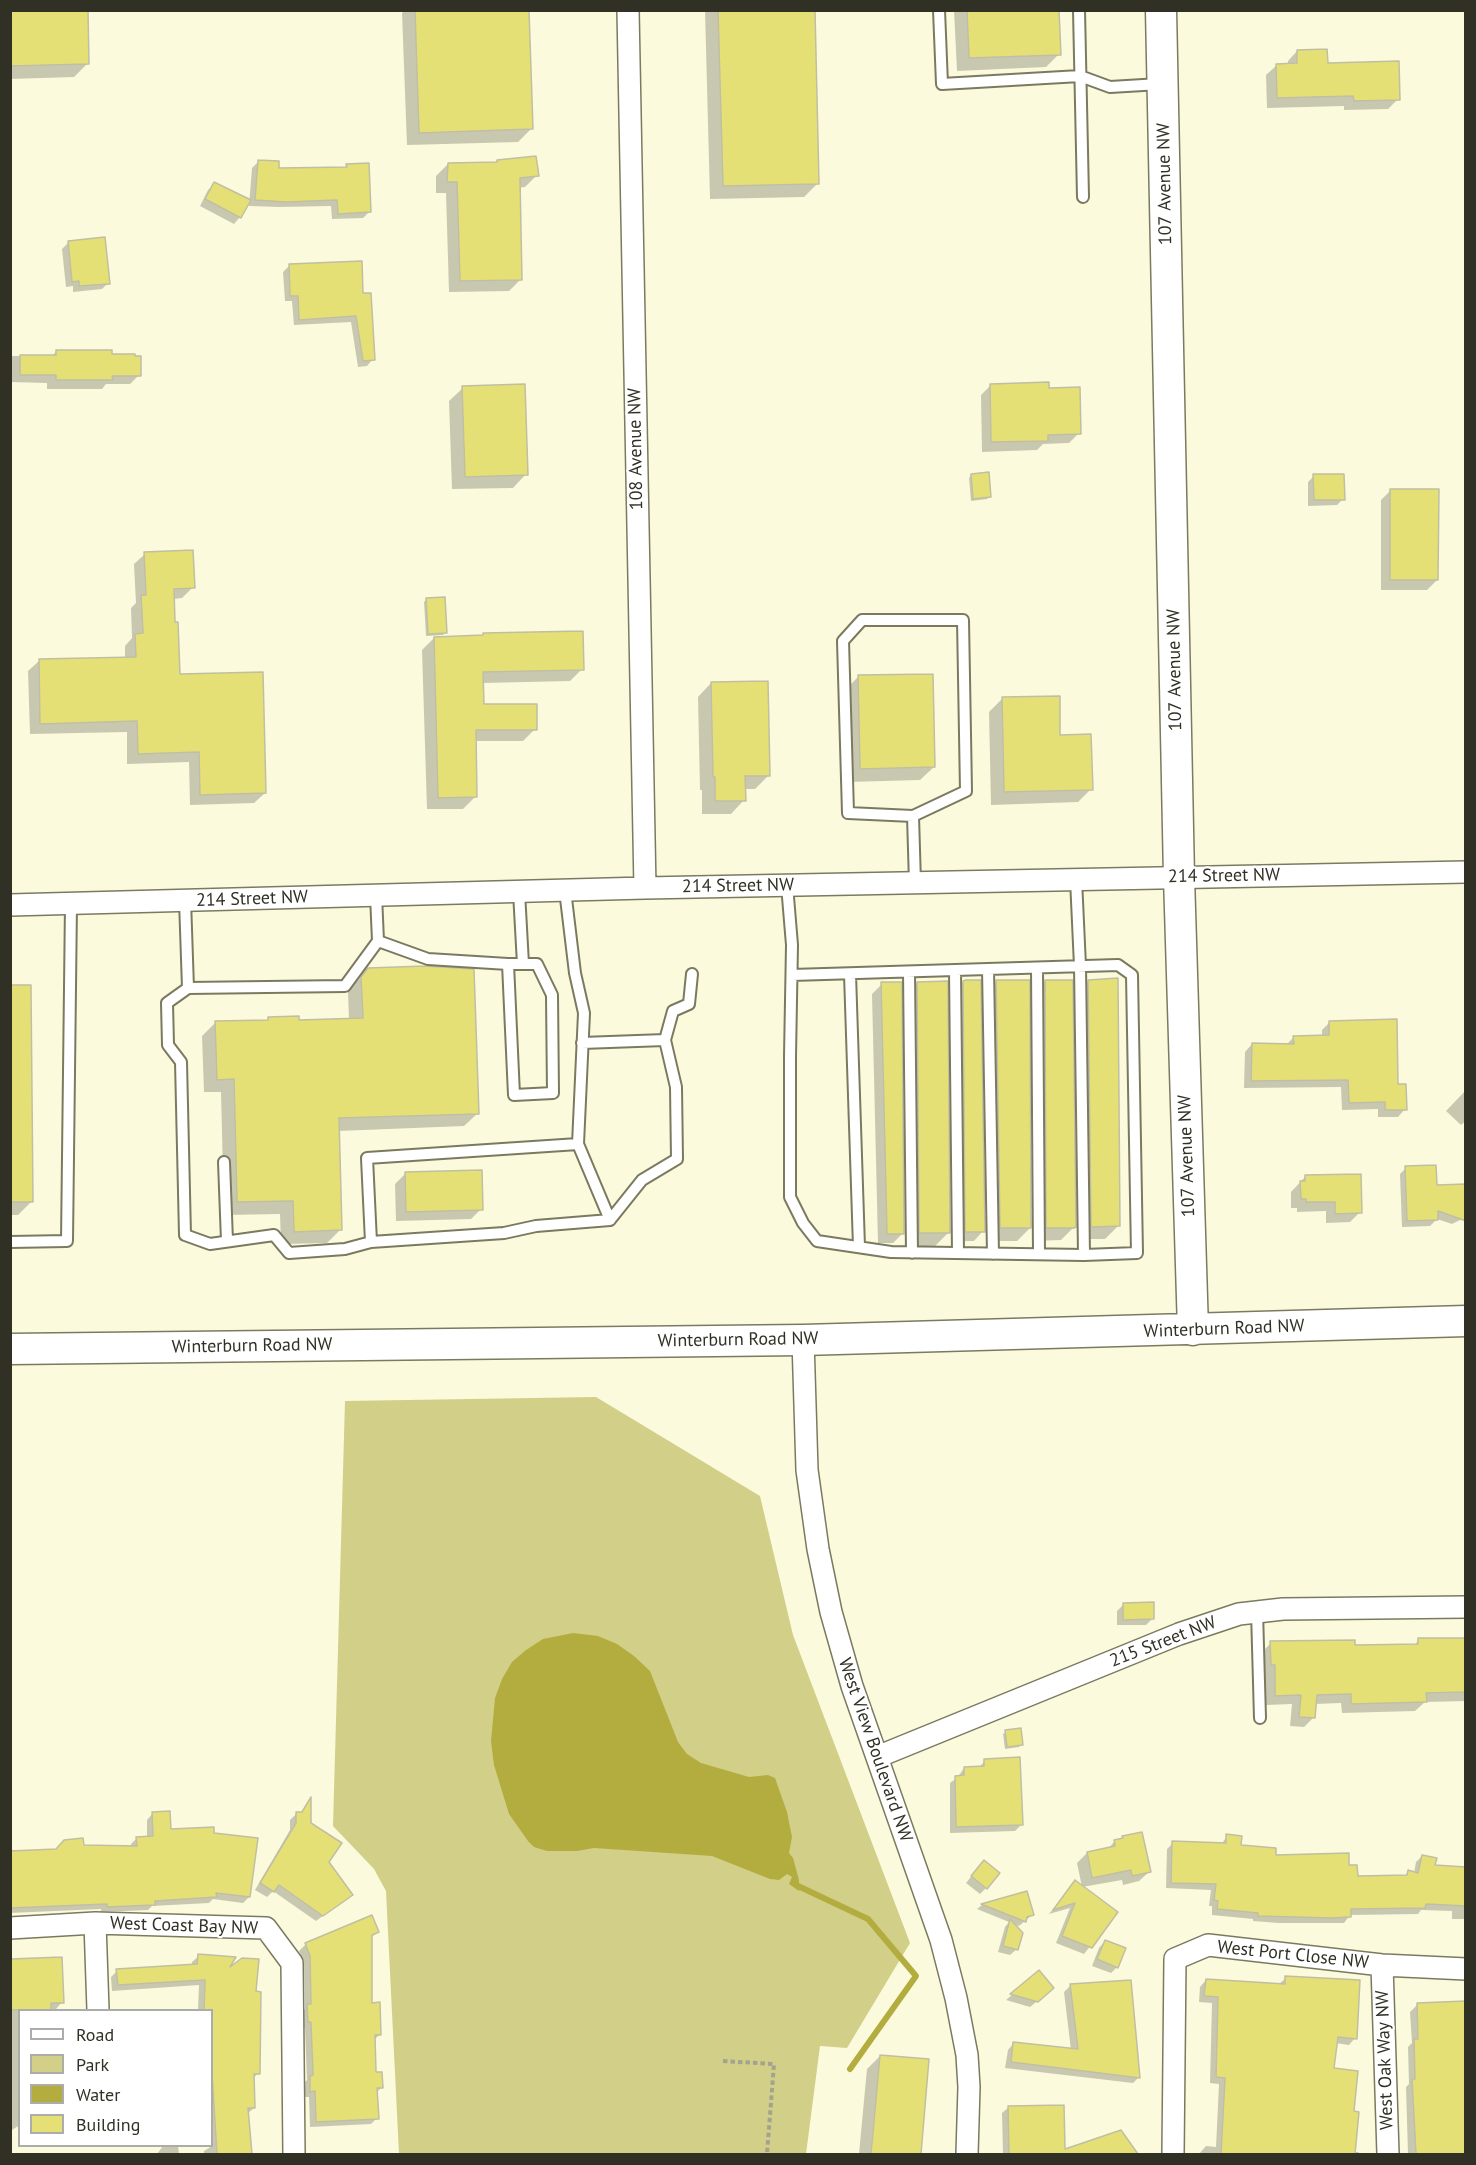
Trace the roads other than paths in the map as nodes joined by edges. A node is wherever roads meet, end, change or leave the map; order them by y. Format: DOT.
graph roads {
  1 [pos="628,10"];
  2 [pos="939,10"];
  3 [pos="1079,10"];
  4 [pos="1161,10"];
  5 [pos="1080,76"];
  6 [pos="1163,84"];
  7 [pos="1083,197"];
  8 [pos="913,816"];
  9 [pos="1466,872"];
  10 [pos="1179,877"];
  11 [pos="1076,879"];
  12 [pos="915,883"];
  13 [pos="787,885"];
  14 [pos="645,888"];
  15 [pos="565,890"];
  16 [pos="519,891"];
  17 [pos="376,895"];
  18 [pos="185,900"];
  19 [pos="71,903"];
  20 [pos="10,905"];
  21 [pos="378,941"];
  22 [pos="508,964"];
  23 [pos="523,964"];
  24 [pos="1080,966"];
  25 [pos="1037,968"];
  26 [pos="988,969"];
  27 [pos="955,970"];
  28 [pos="909,972"];
  29 [pos="692,974"];
  30 [pos="850,974"];
  31 [pos="792,975"];
  32 [pos="188,988"];
  33 [pos="665,1040"];
  34 [pos="582,1043"];
  35 [pos="578,1144"];
  36 [pos="224,1162"];
  37 [pos="610,1220"];
  38 [pos="227,1241"];
  39 [pos="10,1242"];
  40 [pos="371,1242"];
  41 [pos="859,1247"];
  42 [pos="912,1253"];
  43 [pos="958,1253"];
  44 [pos="993,1254"];
  45 [pos="1039,1254"];
  46 [pos="1084,1255"];
  47 [pos="1466,1321"];
  48 [pos="1192,1330"];
  49 [pos="803,1340"];
  50 [pos="10,1349"];
  51 [pos="1466,1607"];
  52 [pos="1257,1611"];
  53 [pos="1260,1718"];
  54 [pos="877,1757"];
  55 [pos="95,1923"];
  56 [pos="10,1928"];
  57 [pos="1382,1965"];
  58 [pos="1466,1969"];
  59 [pos="98,2009"];
  60 [pos="294,2154"];
  61 [pos="967,2154"];
  62 [pos="1173,2154"];
  63 [pos="1388,2154"];
  1 -- 14 [label="street, 108 Avenue NW"];
  2 -- 5 [label="lane"];
  3 -- 5 [label="lane"];
  4 -- 6 [label="main road, 107 Avenue NW"];
  5 -- 6 [label="lane"];
  5 -- 7 [label="lane"];
  6 -- 10 [label="main road, 107 Avenue NW"];
  8 -- 8 [label="lane"];
  8 -- 12 [label="lane"];
  9 -- 10 [label="street, 214 Street NW"];
  10 -- 11 [label="street, 214 Street NW"];
  10 -- 48 [label="main road, 107 Avenue NW"];
  11 -- 12 [label="street, 214 Street NW"];
  11 -- 24 [label="lane"];
  12 -- 13 [label="street, 214 Street NW"];
  13 -- 14 [label="street, 214 Street NW"];
  13 -- 31 [label="lane"];
  14 -- 15 [label="street, 214 Street NW"];
  15 -- 16 [label="street, 214 Street NW"];
  15 -- 34 [label="lane"];
  16 -- 17 [label="street, 214 Street NW"];
  16 -- 23 [label="lane"];
  17 -- 18 [label="street, 214 Street NW"];
  17 -- 21 [label="lane"];
  18 -- 19 [label="street, 214 Street NW"];
  18 -- 32 [label="lane"];
  19 -- 20 [label="street, 214 Street NW"];
  19 -- 39 [label="lane"];
  21 -- 22 [label="lane"];
  21 -- 32 [label="lane"];
  22 -- 23 [label="lane"];
  22 -- 23 [label="lane"];
  24 -- 25 [label="lane"];
  24 -- 46 [label="lane"];
  24 -- 46 [label="lane"];
  25 -- 26 [label="lane"];
  25 -- 45 [label="lane"];
  26 -- 27 [label="lane"];
  26 -- 44 [label="lane"];
  27 -- 28 [label="lane"];
  27 -- 43 [label="lane"];
  28 -- 30 [label="lane"];
  28 -- 42 [label="lane"];
  29 -- 33 [label="lane"];
  30 -- 31 [label="lane"];
  30 -- 41 [label="lane"];
  31 -- 41 [label="lane"];
  32 -- 38 [label="lane"];
  33 -- 34 [label="lane"];
  33 -- 37 [label="lane"];
  34 -- 35 [label="lane"];
  35 -- 37 [label="lane"];
  35 -- 40 [label="lane"];
  36 -- 38 [label="lane"];
  37 -- 40 [label="lane"];
  38 -- 40 [label="lane"];
  41 -- 42 [label="lane"];
  42 -- 43 [label="lane"];
  43 -- 44 [label="lane"];
  44 -- 45 [label="lane"];
  45 -- 46 [label="lane"];
  47 -- 48 [label="main road, Winterburn Road NW"];
  48 -- 49 [label="main road, Winterburn Road NW"];
  49 -- 50 [label="main road, Winterburn Road NW"];
  49 -- 54 [label="street, West View Boulevard NW"];
  51 -- 52 [label="street, 215 Street NW"];
  52 -- 53 [label="lane"];
  52 -- 54 [label="street, 215 Street NW"];
  54 -- 61 [label="street, West View Boulevard NW"];
  55 -- 56 [label="street, West Coast Bay NW"];
  55 -- 59 [label="street"];
  55 -- 60 [label="street, West Coast Bay NW"];
  57 -- 58 [label="street, West Port Close NW"];
  57 -- 62 [label="street, West Port Close NW"];
  57 -- 63 [label="street, West Oak Way NW"];
}
